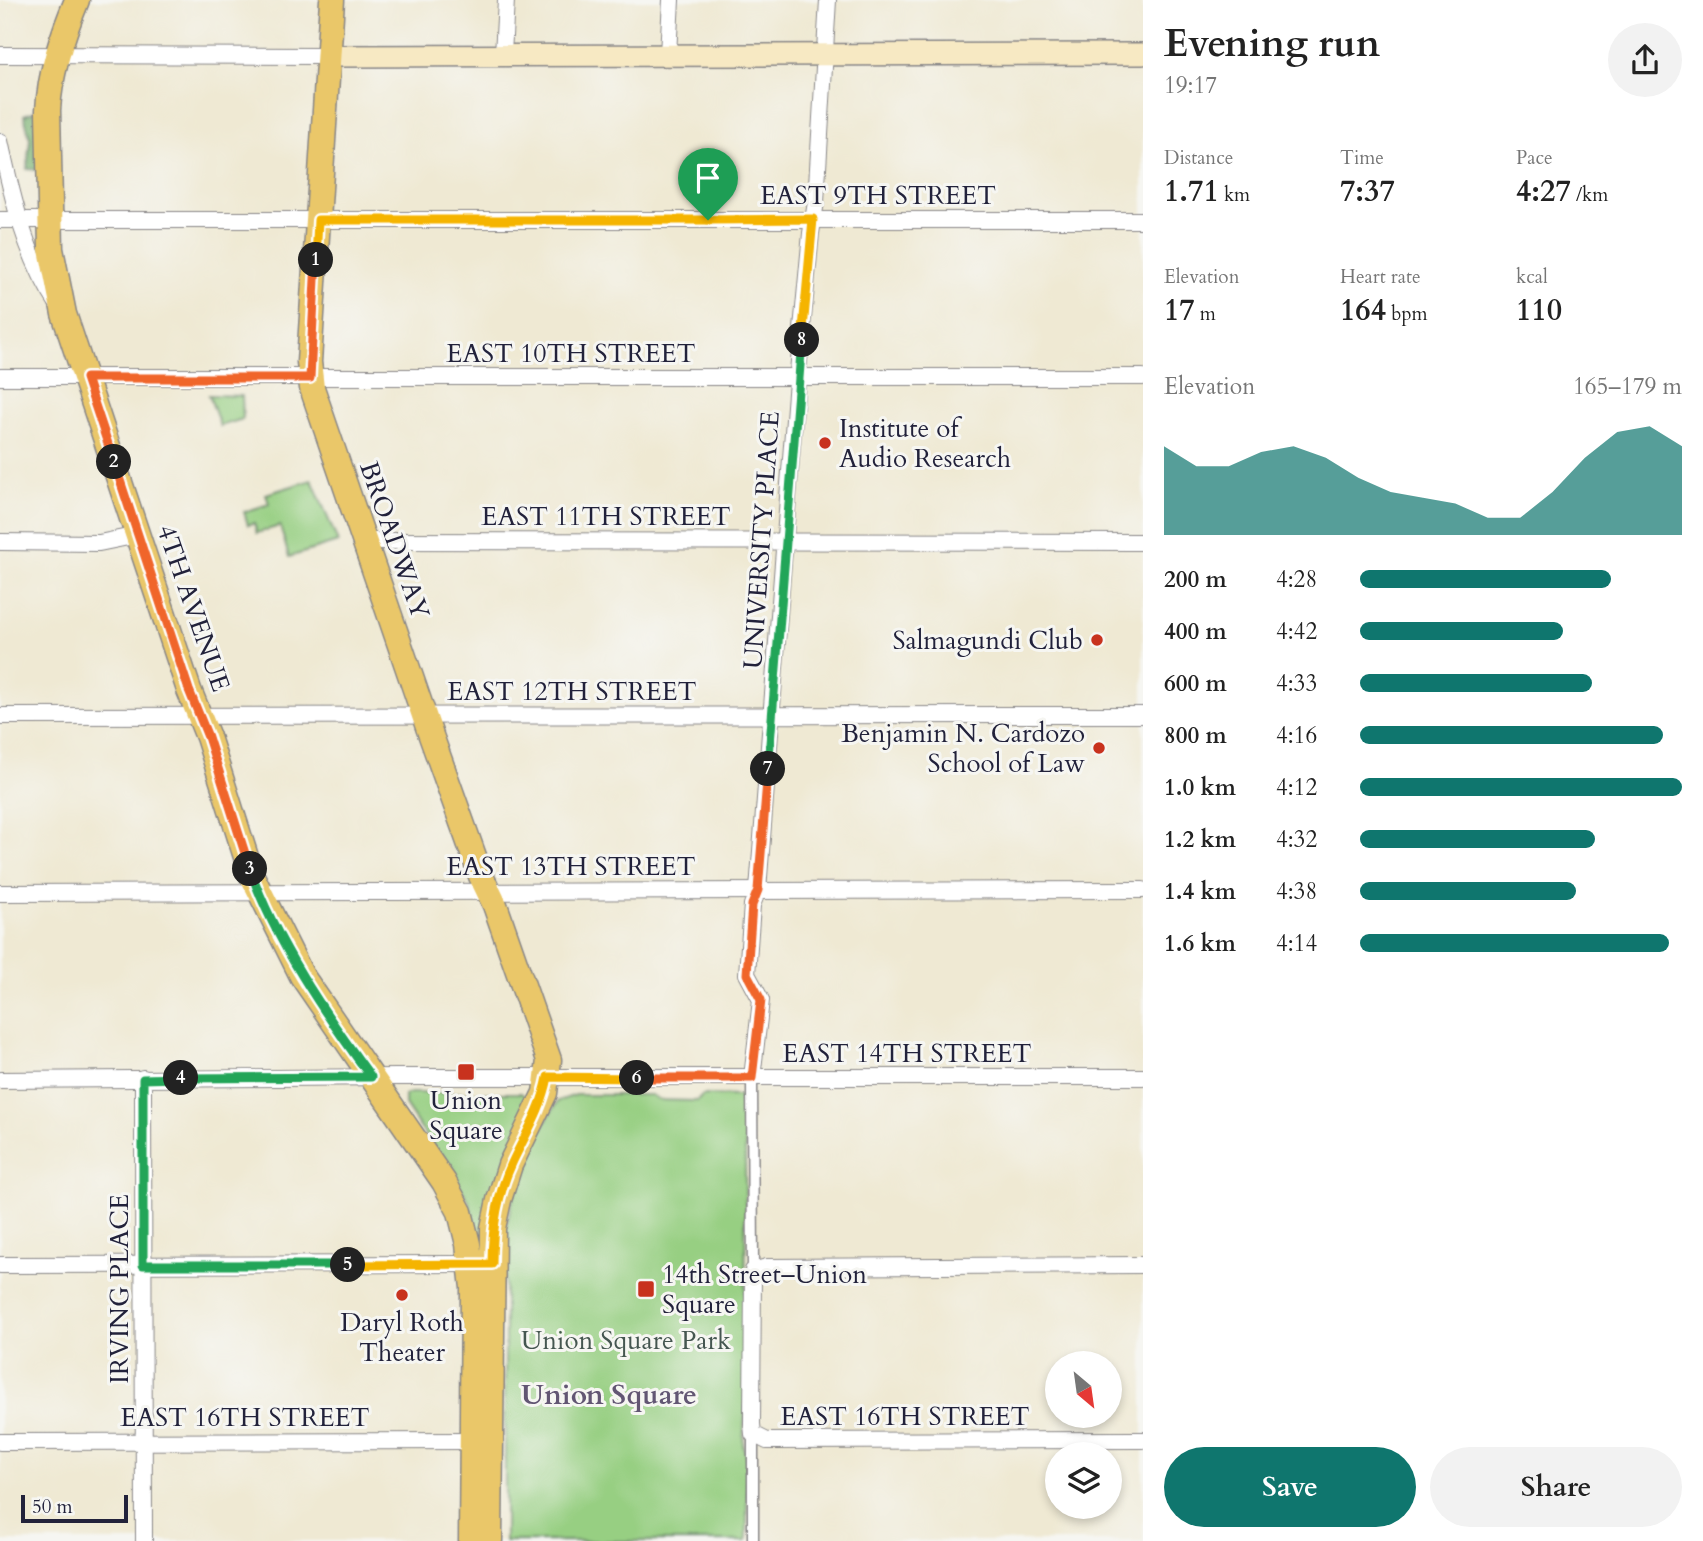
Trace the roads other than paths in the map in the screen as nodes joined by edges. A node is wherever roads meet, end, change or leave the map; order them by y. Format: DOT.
graph roads {
  1 [pos="76,0"];
  2 [pos="332,0"];
  3 [pos="506,0"];
  4 [pos="671,0"];
  5 [pos="828,0"];
  6 [pos="503,54"];
  7 [pos="668,54"];
  8 [pos="824,54"];
  9 [pos="1143,54"];
  10 [pos="0,55"];
  11 [pos="57,55"];
  12 [pos="328,55"];
  13 [pos="0,141"];
  14 [pos="813,219"];
  15 [pos="0,220"];
  16 [pos="20,220"];
  17 [pos="50,220"];
  18 [pos="318,220"];
  19 [pos="1143,220"];
  20 [pos="64,314"];
  21 [pos="0,377"];
  22 [pos="798,377"];
  23 [pos="1143,377"];
  24 [pos="86,378"];
  25 [pos="310,378"];
  26 [pos="138,535"];
  27 [pos="786,540"];
  28 [pos="364,541"];
  29 [pos="0,542"];
  30 [pos="1143,542"];
  31 [pos="1143,715"];
  32 [pos="0,716"];
  33 [pos="199,716"];
  34 [pos="425,716"];
  35 [pos="773,716"];
  36 [pos="488,890"];
  37 [pos="758,890"];
  38 [pos="1143,890"];
  39 [pos="259,892"];
  40 [pos="0,893"];
  41 [pos="371,1077"];
  42 [pos="548,1077"];
  43 [pos="1143,1077"];
  44 [pos="752,1078"];
  45 [pos="143,1079"];
  46 [pos="0,1080"];
  47 [pos="481,1264"];
  48 [pos="0,1265"];
  49 [pos="143,1265"];
  50 [pos="1143,1265"];
  51 [pos="753,1271"];
  52 [pos="752,1434"];
  53 [pos="1143,1440"];
  54 [pos="143,1441"];
  55 [pos="481,1441"];
  56 [pos="0,1442"];
  57 [pos="144,1541"];
  58 [pos="471,1541"];
  59 [pos="490,1541"];
  60 [pos="753,1541"];
  1 -- 11 [label="main road"];
  2 -- 12 [label="main road, BROADWAY"];
  3 -- 6 [label="street"];
  4 -- 7 [label="street"];
  5 -- 8 [label="street, UNIVERSITY PLACE"];
  6 -- 7 [label="main road"];
  6 -- 12 [label="main road"];
  7 -- 8 [label="main road"];
  8 -- 9 [label="main road"];
  8 -- 14 [label="street, UNIVERSITY PLACE"];
  10 -- 11 [label="street"];
  11 -- 12 [label="street"];
  11 -- 17 [label="main road"];
  12 -- 18 [label="main road, BROADWAY"];
  13 -- 16 [label="street, 4TH AVENUE"];
  14 -- 18 [label="street, EAST 9TH STREET"];
  14 -- 19 [label="street, EAST 9TH STREET"];
  14 -- 22 [label="street, UNIVERSITY PLACE"];
  15 -- 16 [label="street"];
  16 -- 17 [label="street, EAST 9TH STREET"];
  16 -- 20 [label="street, 4TH AVENUE"];
  17 -- 18 [label="street, EAST 9TH STREET"];
  17 -- 20 [label="main road"];
  18 -- 25 [label="main road, BROADWAY"];
  20 -- 24 [label="main road, 4TH AVENUE"];
  21 -- 24 [label="street, EAST 10TH STREET"];
  22 -- 23 [label="street, EAST 10TH STREET"];
  22 -- 25 [label="street, EAST 10TH STREET"];
  22 -- 27 [label="street, UNIVERSITY PLACE"];
  24 -- 25 [label="street, EAST 10TH STREET"];
  24 -- 26 [label="main road, 4TH AVENUE"];
  25 -- 28 [label="main road, BROADWAY"];
  26 -- 29 [label="street"];
  26 -- 33 [label="main road, 4TH AVENUE"];
  27 -- 28 [label="street, EAST 11TH STREET"];
  27 -- 30 [label="street, EAST 11TH STREET"];
  27 -- 35 [label="street, UNIVERSITY PLACE"];
  28 -- 34 [label="main road, BROADWAY"];
  31 -- 35 [label="street, EAST 12TH STREET"];
  32 -- 33 [label="street, EAST 12TH STREET"];
  33 -- 34 [label="street, EAST 12TH STREET"];
  33 -- 39 [label="main road, 4TH AVENUE"];
  34 -- 35 [label="street, EAST 12TH STREET"];
  34 -- 36 [label="main road, BROADWAY"];
  35 -- 37 [label="street, UNIVERSITY PLACE"];
  36 -- 37 [label="street, EAST 13TH STREET"];
  36 -- 39 [label="street, EAST 13TH STREET"];
  36 -- 42 [label="main road, BROADWAY"];
  37 -- 38 [label="street, EAST 13TH STREET"];
  37 -- 44 [label="street, UNIVERSITY PLACE"];
  39 -- 40 [label="street, EAST 13TH STREET"];
  39 -- 41 [label="main road, 4TH AVENUE"];
  41 -- 42 [label="street, EAST 14TH STREET"];
  41 -- 45 [label="street, EAST 14TH STREET"];
  41 -- 47 [label="main road, 4TH AVENUE"];
  42 -- 44 [label="street, EAST 14TH STREET"];
  42 -- 47 [label="main road"];
  43 -- 44 [label="street, EAST 14TH STREET"];
  44 -- 51 [label="street"];
  45 -- 46 [label="street, EAST 14TH STREET"];
  45 -- 49 [label="street, IRVING PLACE"];
  47 -- 49 [label="street"];
  47 -- 55 [label="main road"];
  48 -- 49 [label="street"];
  49 -- 54 [label="street, IRVING PLACE"];
  50 -- 51 [label="street"];
  51 -- 52 [label="street"];
  52 -- 53 [label="street, EAST 16TH STREET"];
  52 -- 60 [label="street"];
  54 -- 55 [label="street, EAST 16TH STREET"];
  54 -- 56 [label="street, EAST 16TH STREET"];
  54 -- 57 [label="street, IRVING PLACE"];
  55 -- 58 [label="main road"];
  55 -- 59 [label="main road"];
}
